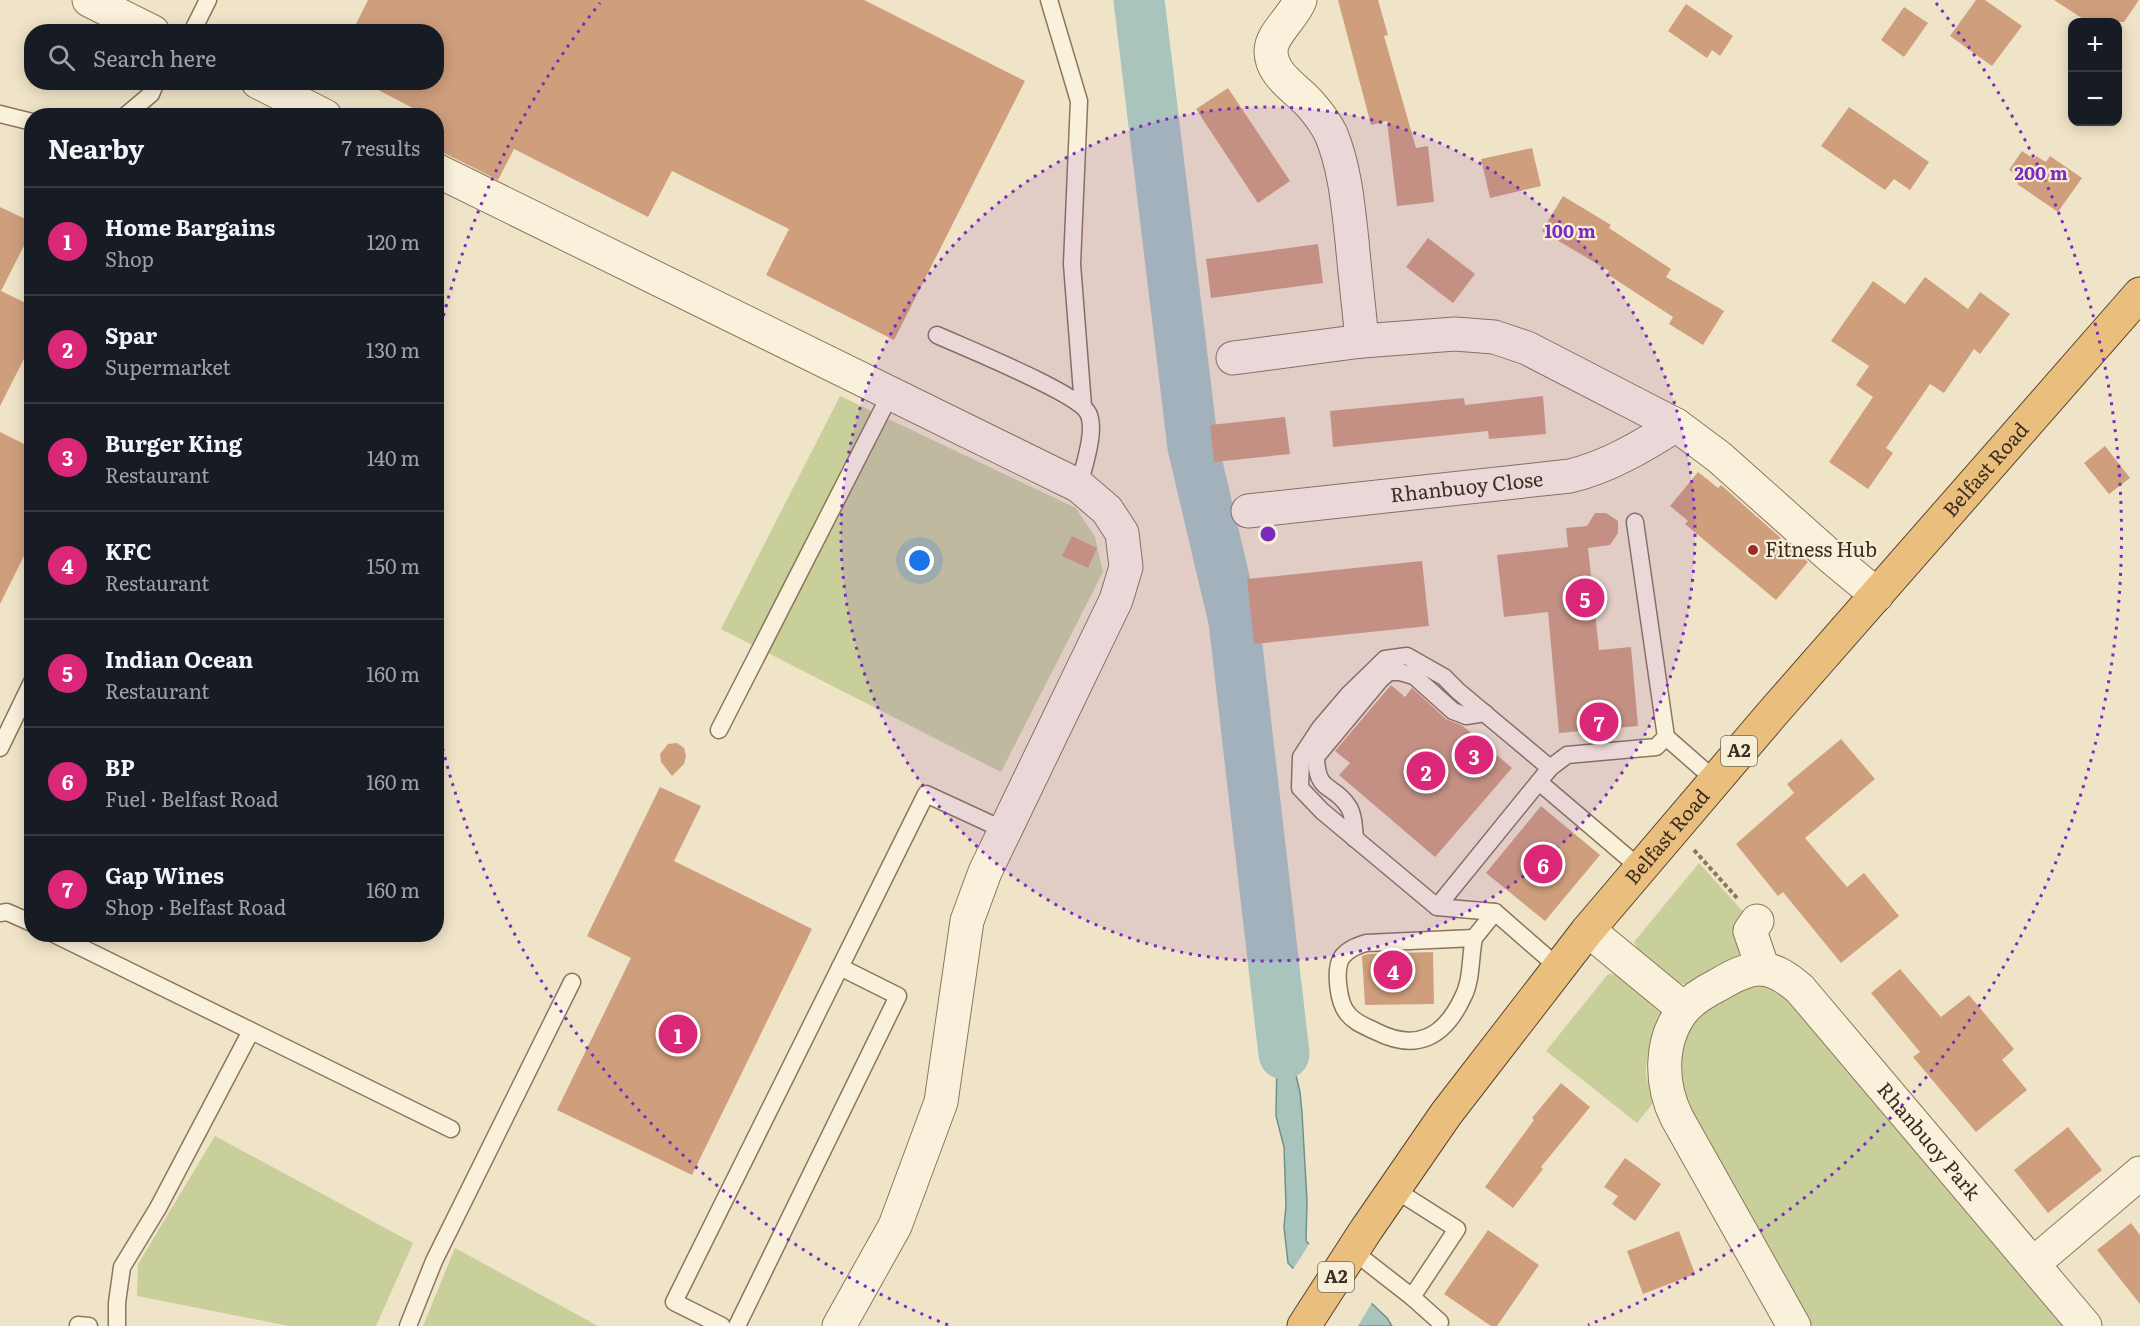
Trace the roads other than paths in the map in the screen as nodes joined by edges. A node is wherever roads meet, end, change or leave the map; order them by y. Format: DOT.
graph roads {
  1 [pos="89,0"];
  2 [pos="208,0"];
  3 [pos="1049,0"];
  4 [pos="1300,0"];
  5 [pos="137,24"];
  6 [pos="196,24"];
  7 [pos="153,90"];
  8 [pos="273,90"];
  9 [pos="134,108"];
  10 [pos="307,108"];
  11 [pos="0,114"];
  12 [pos="24,120"];
  13 [pos="444,174"];
  14 [pos="2140,294"];
  15 [pos="937,335"];
  16 [pos="1362,341"];
  17 [pos="1233,358"];
  18 [pos="891,393"];
  19 [pos="1083,406"];
  20 [pos="1676,425"];
  21 [pos="1079,486"];
  22 [pos="1248,511"];
  23 [pos="1635,522"];
  24 [pos="1877,595"];
  25 [pos="24,698"];
  26 [pos="719,730"];
  27 [pos="1666,737"];
  28 [pos="0,747"];
  29 [pos="1550,768"];
  30 [pos="1715,780"];
  31 [pos="1539,783"];
  32 [pos="1004,830"];
  33 [pos="1640,868"];
  34 [pos="1437,907"];
  35 [pos="1494,912"];
  36 [pos="0,913"];
  37 [pos="24,920"];
  38 [pos="1757,921"];
  39 [pos="1588,930"];
  40 [pos="1474,938"];
  41 [pos="70,942"];
  42 [pos="840,967"];
  43 [pos="1558,967"];
  44 [pos="1763,969"];
  45 [pos="572,982"];
  46 [pos="1684,1009"];
  47 [pos="251,1030"];
  48 [pos="451,1129"];
  49 [pos="2140,1173"];
  50 [pos="1394,1189"];
  51 [pos="1360,1241"];
  52 [pos="2033,1263"];
  53 [pos="1412,1297"];
  54 [pos="1440,1322"];
  55 [pos="1305,1325"];
  56 [pos="117,1326"];
  57 [pos="408,1326"];
  58 [pos="722,1326"];
  59 [pos="737,1326"];
  60 [pos="839,1326"];
  61 [pos="1794,1326"];
  62 [pos="2085,1326"];
  1 -- 5 [label="street"];
  2 -- 6 [label="lane"];
  3 -- 19 [label="lane"];
  4 -- 16 [label="street"];
  7 -- 9 [label="lane"];
  8 -- 10 [label="street"];
  11 -- 12 [label="lane"];
  13 -- 18 [label="street"];
  14 -- 24 [label="highway, Belfast Road / A2"];
  15 -- 19 [label="lane"];
  16 -- 17 [label="street"];
  16 -- 20 [label="street"];
  18 -- 21 [label="street"];
  18 -- 26 [label="lane"];
  19 -- 21 [label="lane"];
  20 -- 22 [label="street, Rhanbuoy Close"];
  20 -- 24 [label="street"];
  21 -- 32 [label="street"];
  23 -- 27 [label="lane"];
  24 -- 30 [label="highway, Belfast Road / A2"];
  25 -- 28 [label="lane"];
  27 -- 29 [label="lane"];
  27 -- 30 [label="lane"];
  29 -- 31 [label="lane"];
  29 -- 34 [label="lane"];
  30 -- 33 [label="highway, Belfast Road / A2"];
  31 -- 33 [label="lane"];
  31 -- 34 [label="lane"];
  32 -- 42 [label="lane"];
  32 -- 60 [label="street"];
  33 -- 39 [label="highway, Belfast Road / A2"];
  34 -- 35 [label="lane"];
  35 -- 40 [label="lane"];
  35 -- 43 [label="lane"];
  36 -- 37 [label="lane"];
  38 -- 44 [label="street"];
  39 -- 43 [label="highway, Belfast Road / A2"];
  39 -- 46 [label="street"];
  40 -- 40 [label="lane"];
  41 -- 47 [label="lane"];
  42 -- 58 [label="lane"];
  42 -- 59 [label="lane"];
  43 -- 50 [label="highway, Belfast Road / A2"];
  44 -- 46 [label="street"];
  44 -- 52 [label="street, Rhanbuoy Park"];
  45 -- 57 [label="lane"];
  46 -- 61 [label="street"];
  47 -- 48 [label="lane"];
  47 -- 56 [label="lane"];
  49 -- 52 [label="street"];
  50 -- 51 [label="highway, Belfast Road / A2"];
  50 -- 53 [label="lane"];
  51 -- 53 [label="lane"];
  51 -- 55 [label="highway, Belfast Road / A2"];
  52 -- 62 [label="street, Rhanbuoy Park"];
  53 -- 54 [label="lane"];
}
